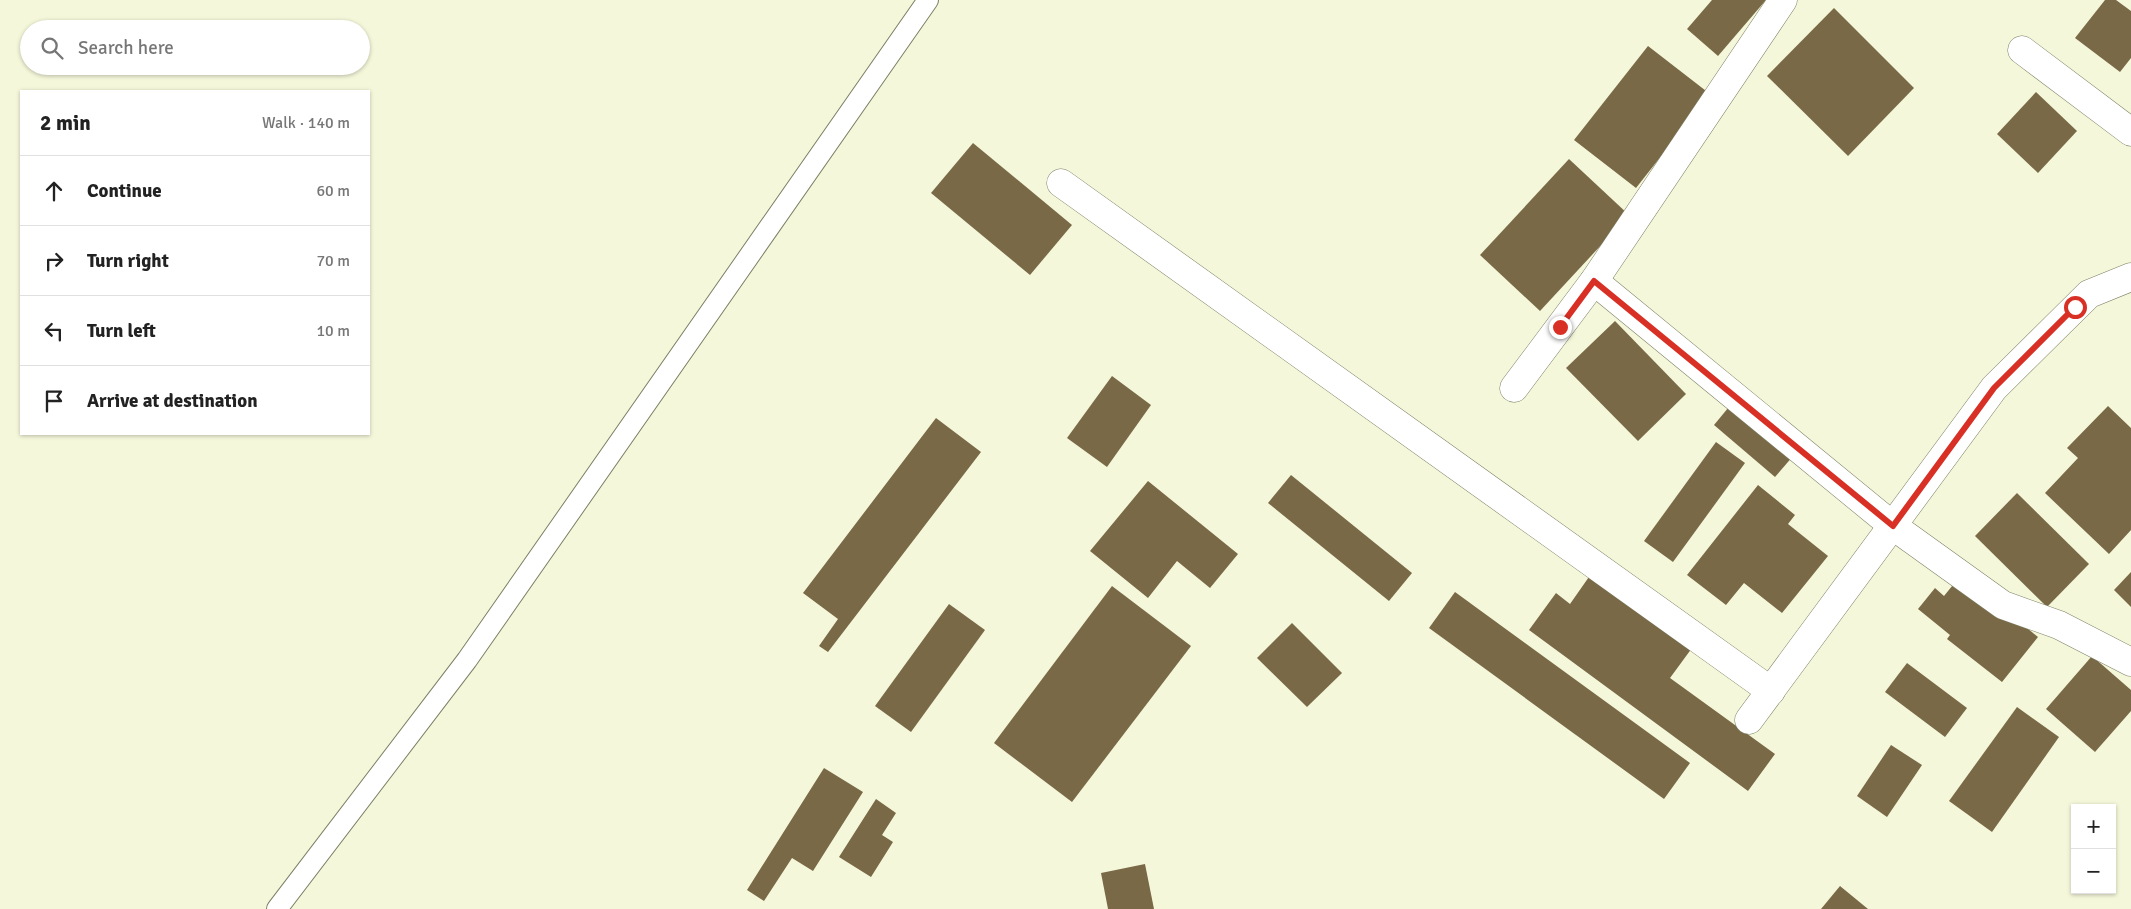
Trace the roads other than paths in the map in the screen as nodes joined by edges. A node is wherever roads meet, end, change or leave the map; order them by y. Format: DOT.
graph roads {
  1 [pos="928,0"];
  2 [pos="1783,0"];
  3 [pos="2022,50"];
  4 [pos="2131,132"];
  5 [pos="1061,183"];
  6 [pos="2131,277"];
  7 [pos="1594,281"];
  8 [pos="1514,388"];
  9 [pos="1893,526"];
  10 [pos="2131,662"];
  11 [pos="1771,691"];
  12 [pos="1749,720"];
  13 [pos="277,909"];
  1 -- 13 [label="lane"];
  2 -- 7 [label="street"];
  3 -- 4 [label="street"];
  5 -- 11 [label="street"];
  6 -- 9 [label="street"];
  7 -- 8 [label="street"];
  7 -- 9 [label="street"];
  9 -- 10 [label="street"];
  9 -- 11 [label="street"];
  11 -- 12 [label="street"];
}
